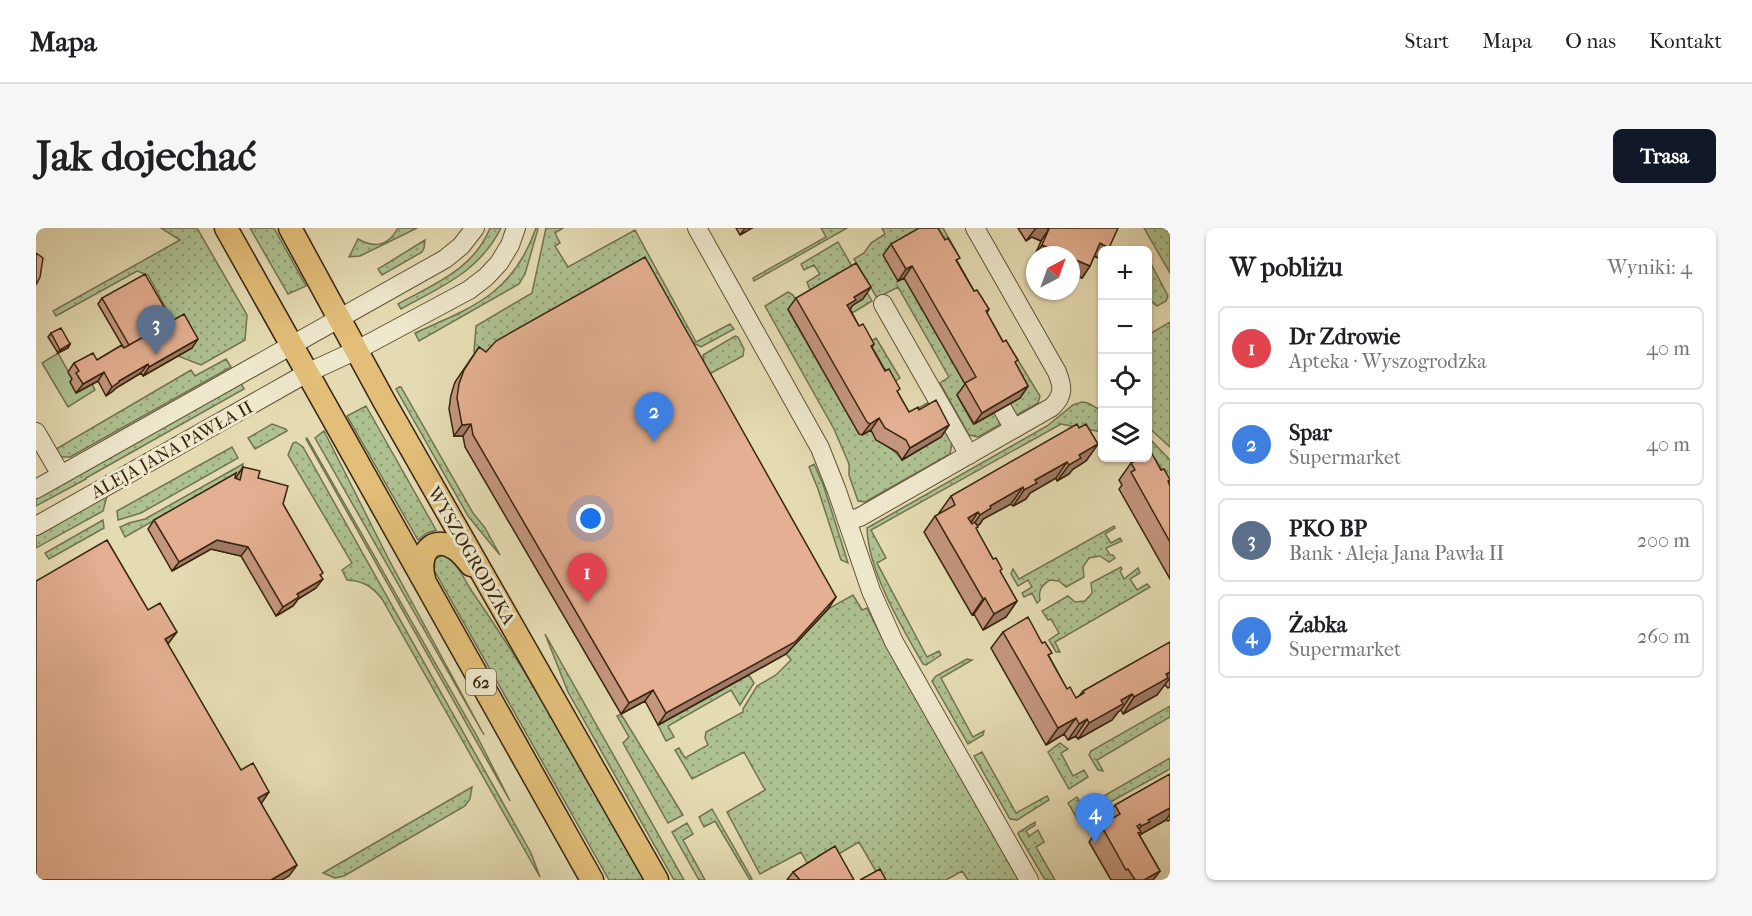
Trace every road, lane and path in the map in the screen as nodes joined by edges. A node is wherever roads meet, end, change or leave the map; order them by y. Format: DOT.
graph roads {
  1 [pos="226,228"];
  2 [pos="290,228"];
  3 [pos="475,228"];
  4 [pos="516,228"];
  5 [pos="697,228"];
  6 [pos="975,228"];
  7 [pos="883,304"];
  8 [pos="341,320"];
  9 [pos="291,346"];
  10 [pos="357,350"];
  11 [pos="307,373"];
  12 [pos="1002,408"];
  13 [pos="1014,429"];
  14 [pos="36,432"];
  15 [pos="969,455"];
  16 [pos="61,475"];
  17 [pos="36,489"];
  18 [pos="847,521"];
  19 [pos="36,526"];
  20 [pos="424,580"];
  21 [pos="487,584"];
  22 [pos="592,880"];
  23 [pos="657,880"];
  24 [pos="1029,880"];
  1 -- 9 [label="main road, 62"];
  2 -- 8 [label="main road, WYSZOGRODZKA"];
  3 -- 8 [label="street, ALEJA JANA PAWŁA II"];
  4 -- 10 [label="street, ALEJA JANA PAWŁA II"];
  5 -- 18 [label="street"];
  6 -- 13 [label="street"];
  7 -- 15 [label="street"];
  8 -- 9 [label="street, ALEJA JANA PAWŁA II"];
  8 -- 10 [label="main road, WYSZOGRODZKA"];
  9 -- 11 [label="main road, 62"];
  9 -- 16 [label="street, ALEJA JANA PAWŁA II"];
  10 -- 11 [label="street, ALEJA JANA PAWŁA II"];
  10 -- 21 [label="main road, WYSZOGRODZKA"];
  11 -- 19 [label="street, ALEJA JANA PAWŁA II"];
  11 -- 20 [label="main road, 62"];
  12 -- 13 [label="street"];
  13 -- 15 [label="street"];
  14 -- 16 [label="street"];
  15 -- 18 [label="street"];
  16 -- 17 [label="street, ALEJA JANA PAWŁA II"];
  18 -- 24 [label="street"];
  20 -- 21 [label="main road"];
  20 -- 22 [label="main road, 62"];
  21 -- 23 [label="main road, WYSZOGRODZKA"];
}
